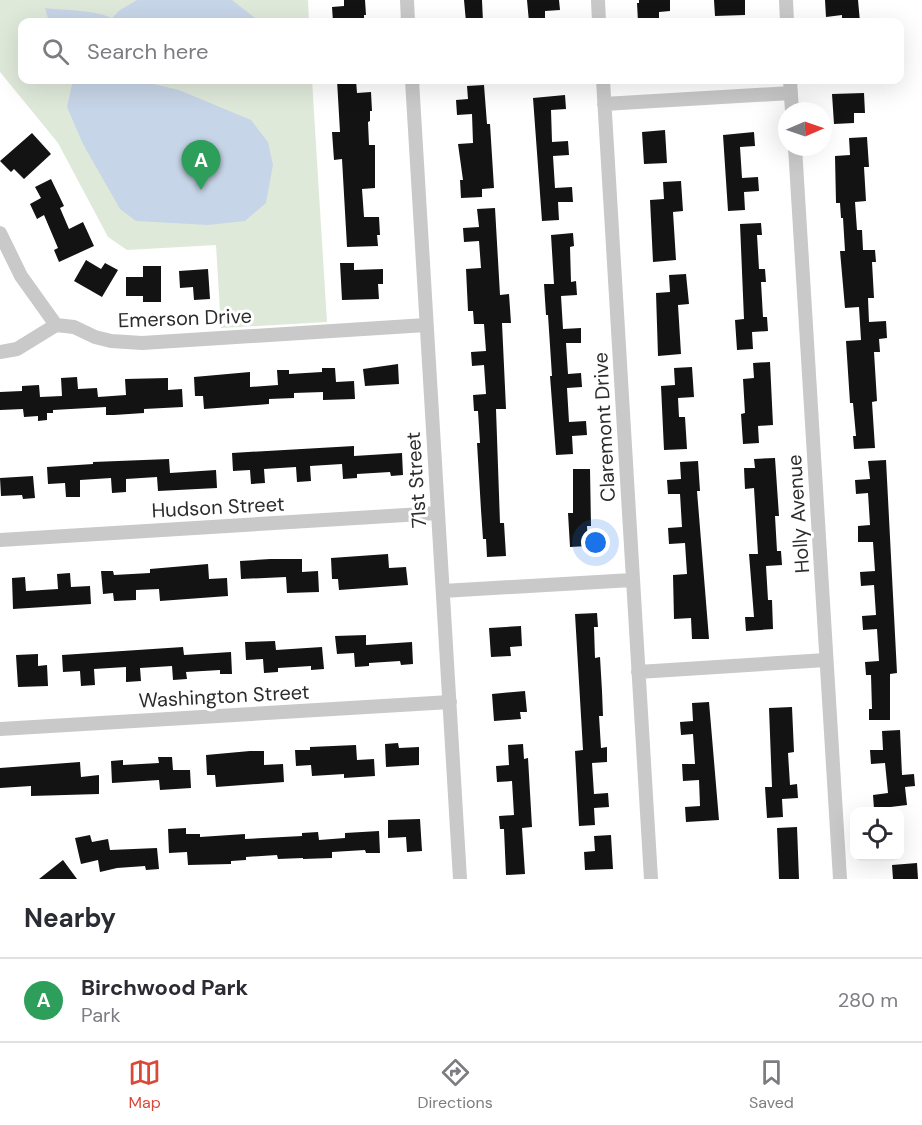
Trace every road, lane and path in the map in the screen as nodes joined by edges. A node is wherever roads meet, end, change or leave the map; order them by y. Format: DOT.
graph roads {
  1 [pos="407,0"];
  2 [pos="598,0"];
  3 [pos="786,0"];
  4 [pos="408,18"];
  5 [pos="599,18"];
  6 [pos="787,18"];
  7 [pos="412,84"];
  8 [pos="603,84"];
  9 [pos="791,86"];
  10 [pos="792,102"];
  11 [pos="604,104"];
  12 [pos="796,156"];
  13 [pos="0,233"];
  14 [pos="56,325"];
  15 [pos="426,325"];
  16 [pos="0,352"];
  17 [pos="438,513"];
  18 [pos="0,540"];
  19 [pos="633,579"];
  20 [pos="443,591"];
  21 [pos="826,660"];
  22 [pos="638,672"];
  23 [pos="450,702"];
  24 [pos="0,729"];
  25 [pos="460,879"];
  26 [pos="651,879"];
  27 [pos="840,879"];
  1 -- 4 [label="street"];
  2 -- 5 [label="street"];
  3 -- 6 [label="street"];
  7 -- 15 [label="street, 71st Street"];
  8 -- 11 [label="street, Claremont Drive"];
  9 -- 10 [label="street"];
  9 -- 11 [label="street"];
  11 -- 19 [label="street, Claremont Drive"];
  12 -- 21 [label="street, Holly Avenue"];
  13 -- 14 [label="street"];
  14 -- 15 [label="street, Emerson Drive"];
  14 -- 16 [label="street"];
  15 -- 17 [label="street, 71st Street"];
  17 -- 18 [label="street, Hudson Street"];
  17 -- 20 [label="street, 71st Street"];
  19 -- 20 [label="street"];
  19 -- 22 [label="street, Claremont Drive"];
  20 -- 23 [label="street, 71st Street"];
  21 -- 22 [label="street"];
  21 -- 27 [label="street, Holly Avenue"];
  22 -- 26 [label="street, Claremont Drive"];
  23 -- 24 [label="street, Washington Street"];
  23 -- 25 [label="street, 71st Street"];
}
